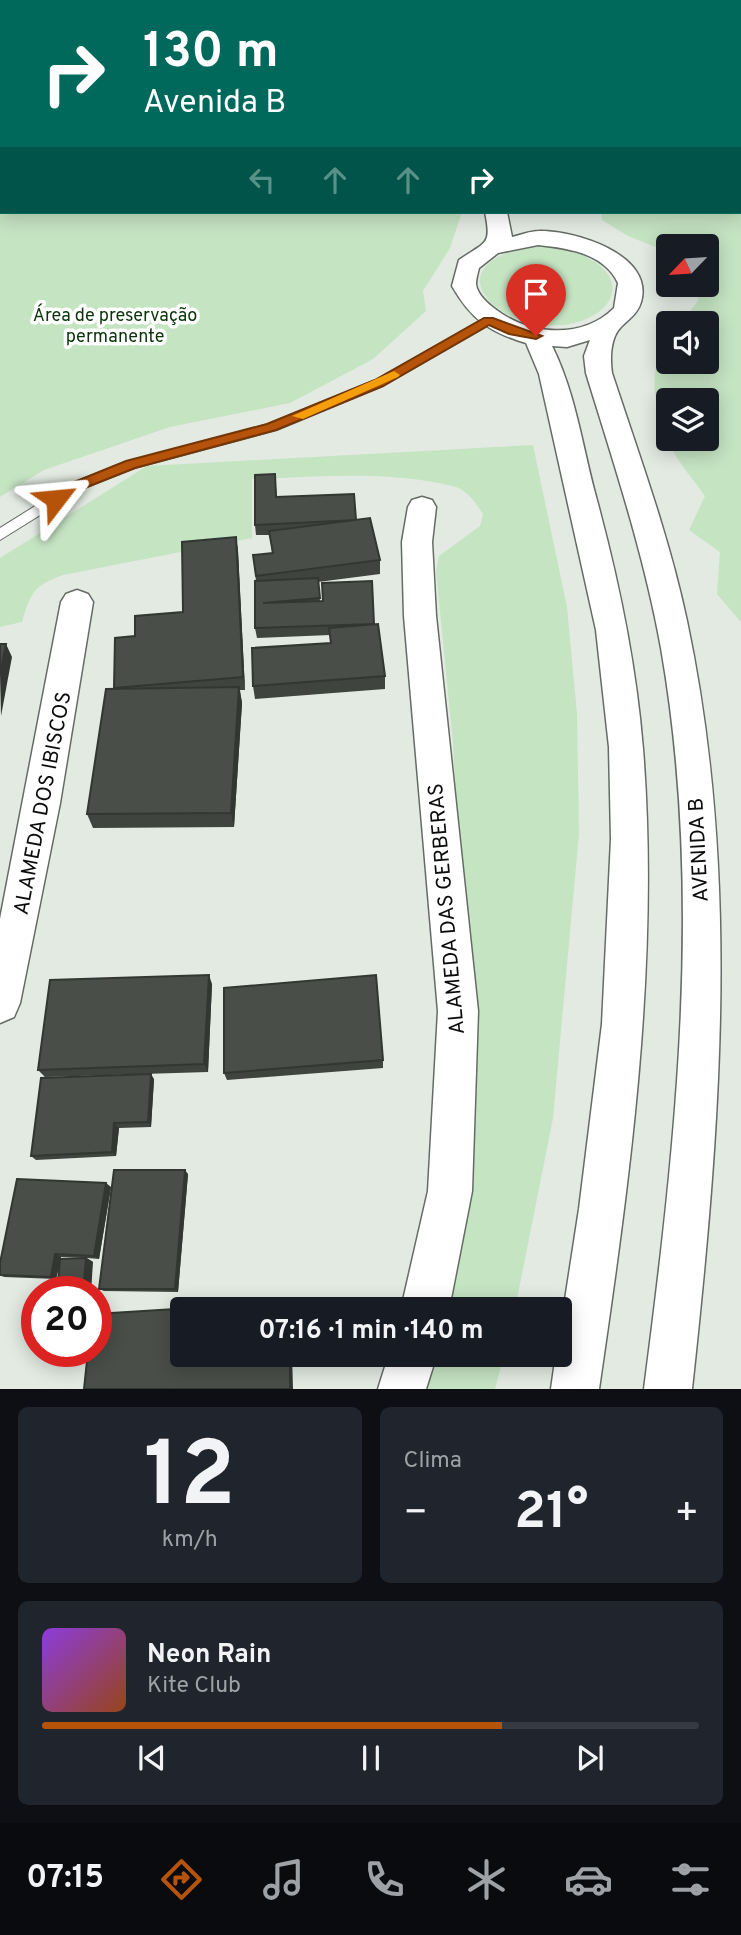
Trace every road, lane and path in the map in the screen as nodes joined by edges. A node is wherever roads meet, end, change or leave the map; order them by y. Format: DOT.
graph roads {
  1 [pos="496,214"];
  2 [pos="546,221"];
  3 [pos="565,240"];
  4 [pos="496,246"];
  5 [pos="489,320"];
  6 [pos="608,325"];
  7 [pos="536,336"];
  8 [pos="422,507"];
  9 [pos="0,535"];
  10 [pos="77,602"];
  11 [pos="0,1003"];
  12 [pos="428,1297"];
  13 [pos="409,1367"];
  14 [pos="402,1389"];
  15 [pos="575,1389"];
  16 [pos="668,1389"];
  1 -- 4 [label="street"];
  2 -- 3 [label="street"];
  3 -- 4 [label="street, AVENIDA B"];
  3 -- 6 [label="street, AVENIDA B"];
  4 -- 5 [label="street, AVENIDA B"];
  5 -- 7 [label="street, AVENIDA B"];
  5 -- 9 [label="lane"];
  6 -- 7 [label="street, AVENIDA B"];
  6 -- 16 [label="street, AVENIDA B"];
  7 -- 15 [label="street"];
  8 -- 12 [label="street, ALAMEDA DAS GERBERAS"];
  10 -- 11 [label="street, ALAMEDA DOS IBISCOS"];
  13 -- 14 [label="street"];
}
